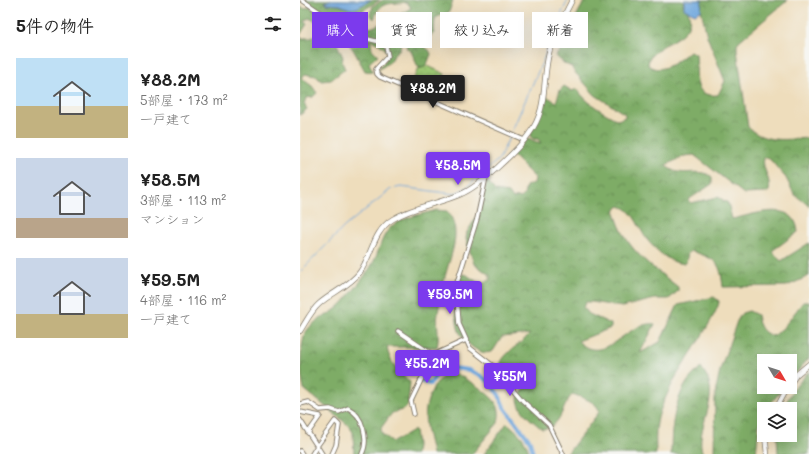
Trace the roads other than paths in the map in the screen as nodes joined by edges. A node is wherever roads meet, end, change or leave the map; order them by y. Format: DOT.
graph roads {
  1 [pos="302,0"];
  2 [pos="572,0"];
  3 [pos="524,140"];
  4 [pos="487,176"];
  5 [pos="300,331"];
  6 [pos="398,331"];
  7 [pos="466,340"];
  8 [pos="433,355"];
  9 [pos="809,364"];
  10 [pos="797,374"];
  11 [pos="300,404"];
  12 [pos="300,412"];
  13 [pos="414,414"];
  14 [pos="300,420"];
  15 [pos="308,433"];
  16 [pos="766,442"];
  17 [pos="317,446"];
  18 [pos="300,451"];
  19 [pos="302,454"];
  20 [pos="312,454"];
  21 [pos="322,454"];
  22 [pos="332,454"];
  23 [pos="362,454"];
  24 [pos="563,454"];
  25 [pos="767,454"];
  1 -- 3 [label="street"];
  2 -- 3 [label="main road"];
  3 -- 4 [label="main road"];
  4 -- 5 [label="main road"];
  4 -- 7 [label="street"];
  6 -- 8 [label="street"];
  7 -- 8 [label="street"];
  7 -- 24 [label="street"];
  8 -- 13 [label="street"];
  9 -- 10 [label="main road"];
  11 -- 23 [label="street"];
  12 -- 15 [label="street"];
  14 -- 15 [label="street"];
  15 -- 17 [label="street"];
  16 -- 25 [label="main road"];
  17 -- 20 [label="street"];
  17 -- 21 [label="street"];
  17 -- 22 [label="street"];
  18 -- 19 [label="street"];
}
